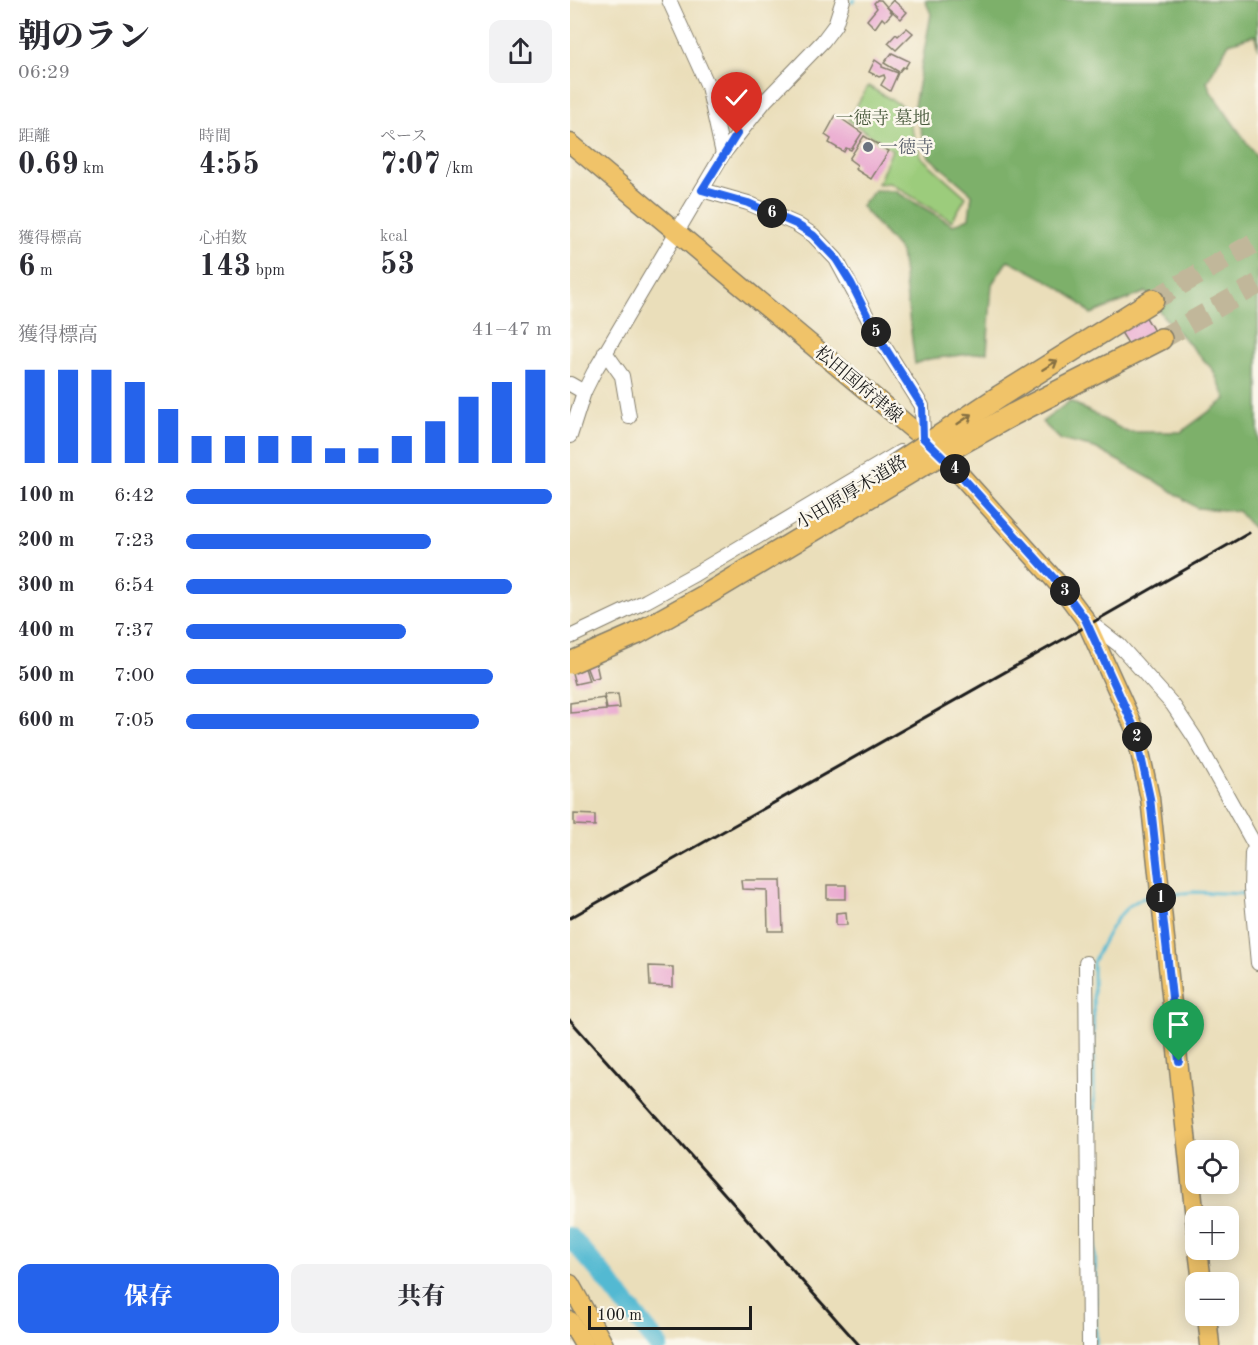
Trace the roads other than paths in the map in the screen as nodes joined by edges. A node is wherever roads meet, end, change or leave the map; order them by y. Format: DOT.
graph roads {
  1 [pos="669,0"];
  2 [pos="843,0"];
  3 [pos="570,143"];
  4 [pos="723,154"];
  5 [pos="702,190"];
  6 [pos="678,233"];
  7 [pos="1153,300"];
  8 [pos="1161,339"];
  9 [pos="605,352"];
  10 [pos="570,384"];
  11 [pos="584,392"];
  12 [pos="629,417"];
  13 [pos="570,436"];
  14 [pos="923,438"];
  15 [pos="1085,619"];
  16 [pos="570,637"];
  17 [pos="570,650"];
  18 [pos="570,663"];
  19 [pos="1258,851"];
  20 [pos="1086,963"];
  21 [pos="1258,963"];
  22 [pos="1194,1206"];
  23 [pos="570,1284"];
  24 [pos="570,1321"];
  25 [pos="1208,1326"];
  26 [pos="584,1345"];
  27 [pos="604,1345"];
  28 [pos="1089,1345"];
  29 [pos="1210,1345"];
  1 -- 4 [label="street"];
  2 -- 4 [label="street"];
  3 -- 6 [label="main road, 松田国府津線"];
  4 -- 5 [label="street"];
  5 -- 6 [label="street"];
  5 -- 14 [label="street"];
  6 -- 9 [label="street"];
  6 -- 14 [label="main road, 松田国府津線"];
  17 -- 7 [label="highway, 小田原厚木道路, one-way, bridge"];
  8 -- 18 [label="highway, 小田原厚木道路, bridge"];
  9 -- 11 [label="street"];
  9 -- 12 [label="street"];
  10 -- 11 [label="street"];
  11 -- 13 [label="street"];
  14 -- 15 [label="main road, 松田国府津線"];
  14 -- 16 [label="street"];
  15 -- 19 [label="street"];
  15 -- 22 [label="main road, 松田国府津線"];
  19 -- 21 [label="street"];
  20 -- 28 [label="street"];
  23 -- 27 [label="main road"];
  24 -- 26 [label="main road"];
  25 -- 29 [label="main road"];
}
